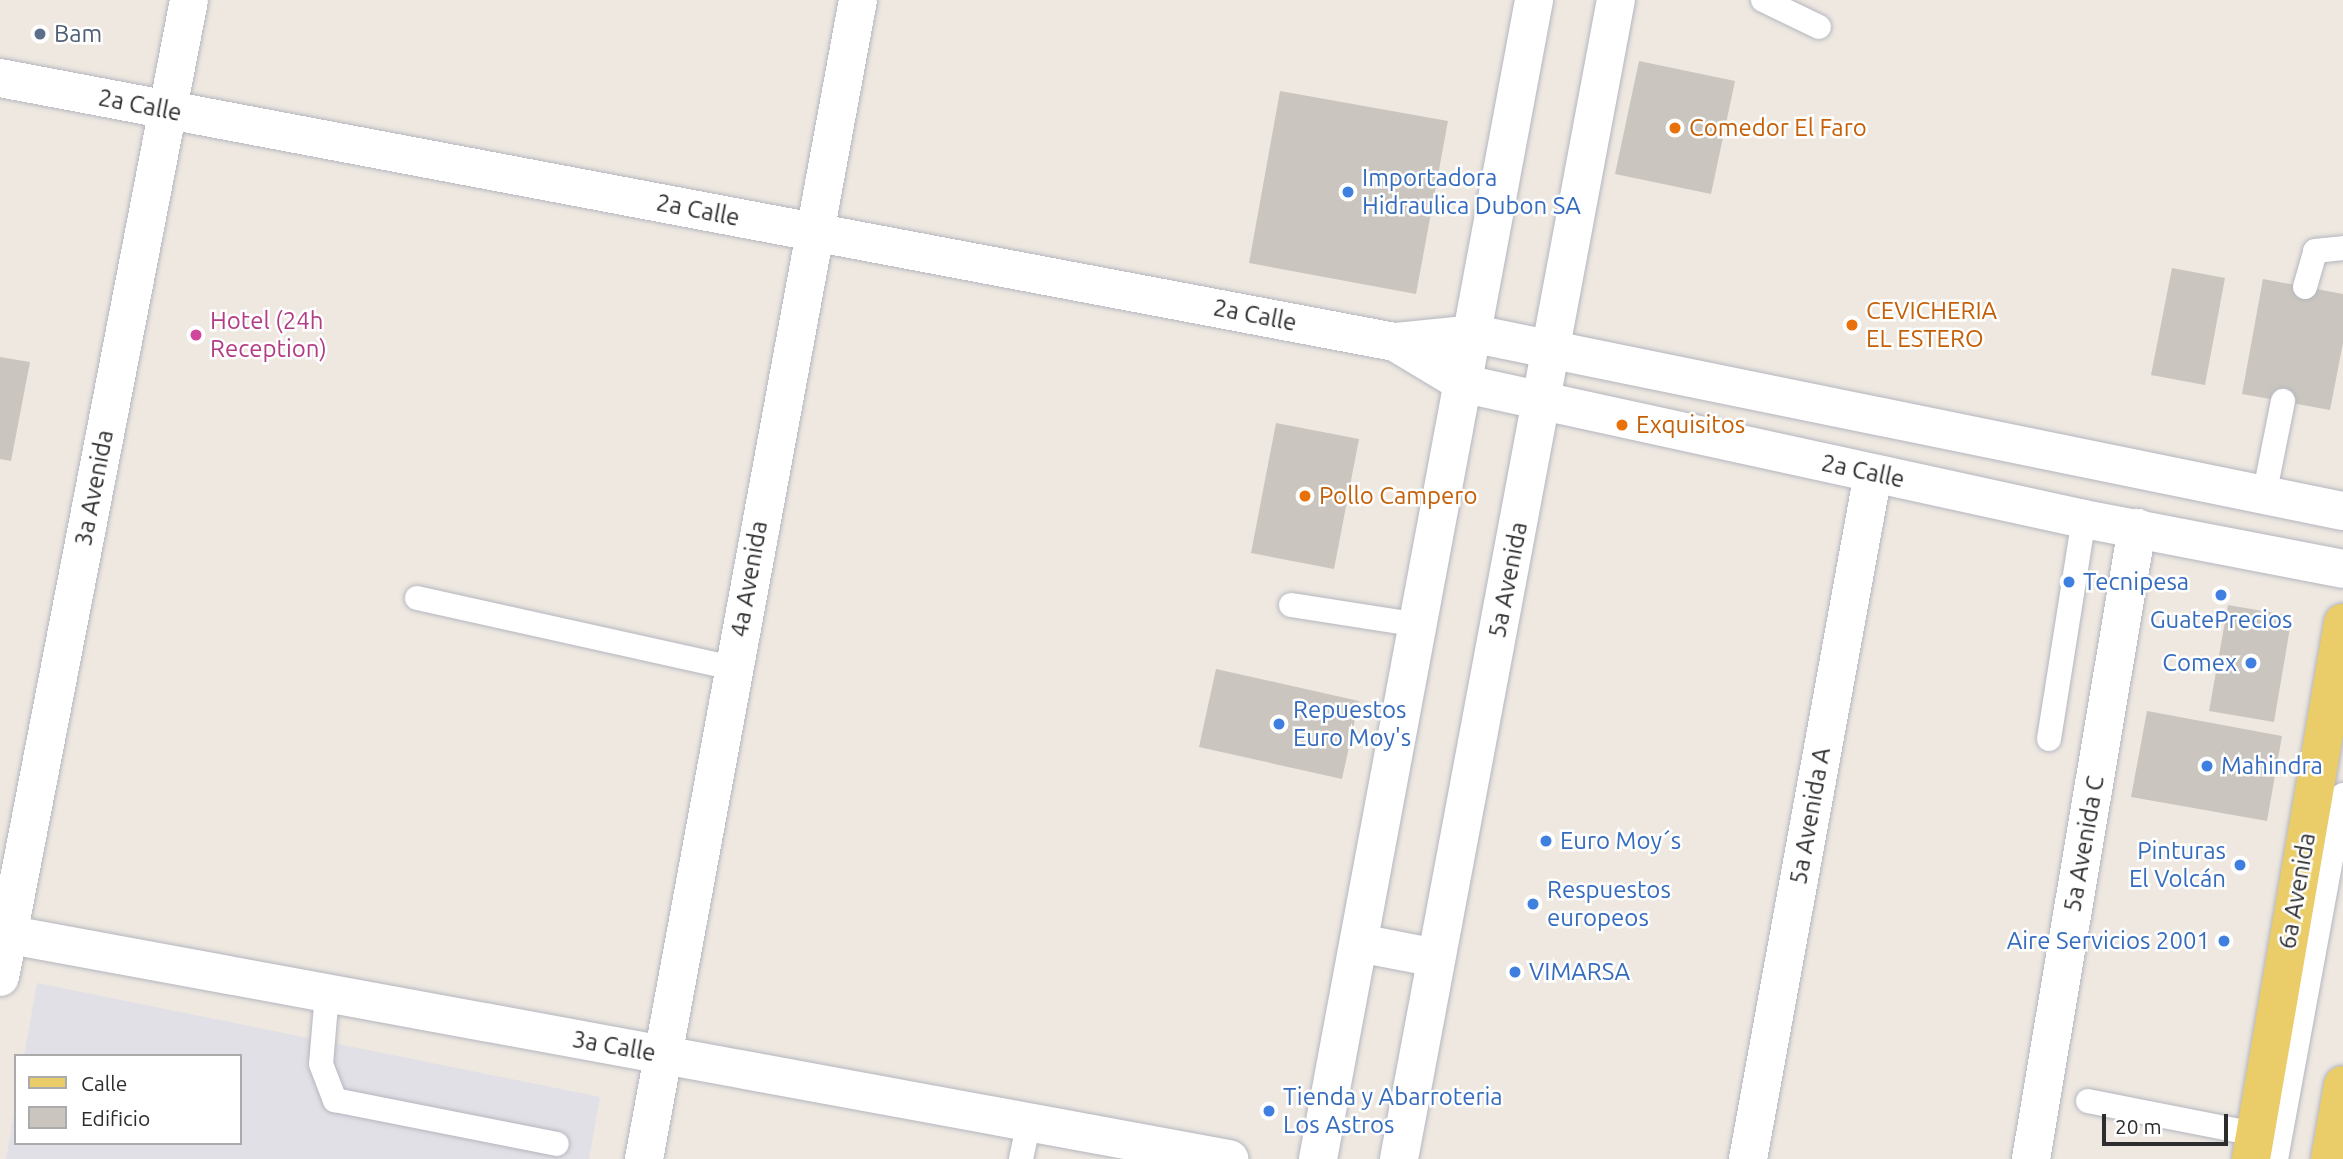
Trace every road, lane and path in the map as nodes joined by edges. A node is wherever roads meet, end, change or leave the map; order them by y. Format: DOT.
graph roads {
  1 [pos="188,0"];
  2 [pos="858,0"];
  3 [pos="1534,0"];
  4 [pos="1616,0"];
  5 [pos="1763,0"];
  6 [pos="1819,27"];
  7 [pos="0,78"];
  8 [pos="167,110"];
  9 [pos="813,232"];
  10 [pos="2343,248"];
  11 [pos="2305,287"];
  12 [pos="1475,334"];
  13 [pos="1395,342"];
  14 [pos="1552,349"];
  15 [pos="1465,384"];
  16 [pos="2283,401"];
  17 [pos="1542,402"];
  18 [pos="1873,473"];
  19 [pos="2264,496"];
  20 [pos="2343,511"];
  21 [pos="2084,519"];
  22 [pos="2137,528"];
  23 [pos="2343,569"];
  24 [pos="417,598"];
  25 [pos="1291,605"];
  26 [pos="2343,623"];
  27 [pos="1419,625"];
  28 [pos="733,668"];
  29 [pos="2049,739"];
  30 [pos="2343,795"];
  31 [pos="4,934"];
  32 [pos="1359,943"];
  33 [pos="1436,958"];
  34 [pos="0,977"];
  35 [pos="327,993"];
  36 [pos="663,1055"];
  37 [pos="2343,1085"];
  38 [pos="2088,1101"];
  39 [pos="1029,1122"];
  40 [pos="557,1144"];
  41 [pos="2261,1151"];
  42 [pos="644,1159"];
  43 [pos="1021,1159"];
  44 [pos="1228,1159"];
  45 [pos="1318,1159"];
  46 [pos="1399,1159"];
  47 [pos="1748,1159"];
  48 [pos="2031,1159"];
  49 [pos="2330,1159"];
  1 -- 8 [label="street, 3a Avenida"];
  2 -- 9 [label="street, 4a Avenida"];
  3 -- 12 [label="street"];
  4 -- 14 [label="street, 5a Avenida"];
  5 -- 6 [label="lane"];
  7 -- 8 [label="street, 2a Calle"];
  8 -- 9 [label="street, 2a Calle"];
  8 -- 31 [label="street, 3a Avenida"];
  9 -- 13 [label="street, 2a Calle"];
  9 -- 28 [label="street, 4a Avenida"];
  10 -- 11 [label="lane"];
  12 -- 13 [label="street, 2a Calle"];
  12 -- 14 [label="street, 2a Calle"];
  12 -- 15 [label="street"];
  13 -- 15 [label="street, 2a Calle"];
  14 -- 17 [label="street, 5a Avenida"];
  14 -- 19 [label="street, 2a Calle"];
  15 -- 17 [label="street, 2a Calle"];
  15 -- 27 [label="street"];
  16 -- 19 [label="lane"];
  17 -- 18 [label="street, 2a Calle"];
  17 -- 33 [label="street, 5a Avenida"];
  18 -- 21 [label="street, 2a Calle"];
  18 -- 47 [label="street, 5a Avenida A"];
  19 -- 20 [label="street, 2a Calle"];
  21 -- 22 [label="street, 2a Calle"];
  21 -- 29 [label="lane"];
  22 -- 23 [label="street, 2a Calle"];
  22 -- 48 [label="street, 5a Avenida C"];
  24 -- 28 [label="lane"];
  25 -- 27 [label="lane"];
  26 -- 41 [label="main road, 6a Avenida"];
  27 -- 32 [label="street"];
  28 -- 36 [label="street, 4a Avenida"];
  30 -- 41 [label="lane"];
  31 -- 34 [label="street, 3a Avenida"];
  31 -- 35 [label="street, 3a Calle"];
  32 -- 33 [label="street"];
  32 -- 45 [label="street"];
  33 -- 46 [label="street, 5a Avenida"];
  35 -- 36 [label="street, 3a Calle"];
  35 -- 40 [label="lane"];
  36 -- 39 [label="street, 3a Calle"];
  36 -- 42 [label="street, 4a Avenida"];
  37 -- 49 [label="main road"];
  38 -- 41 [label="lane"];
  39 -- 43 [label="lane"];
  39 -- 44 [label="street, 3a Calle"];
}
